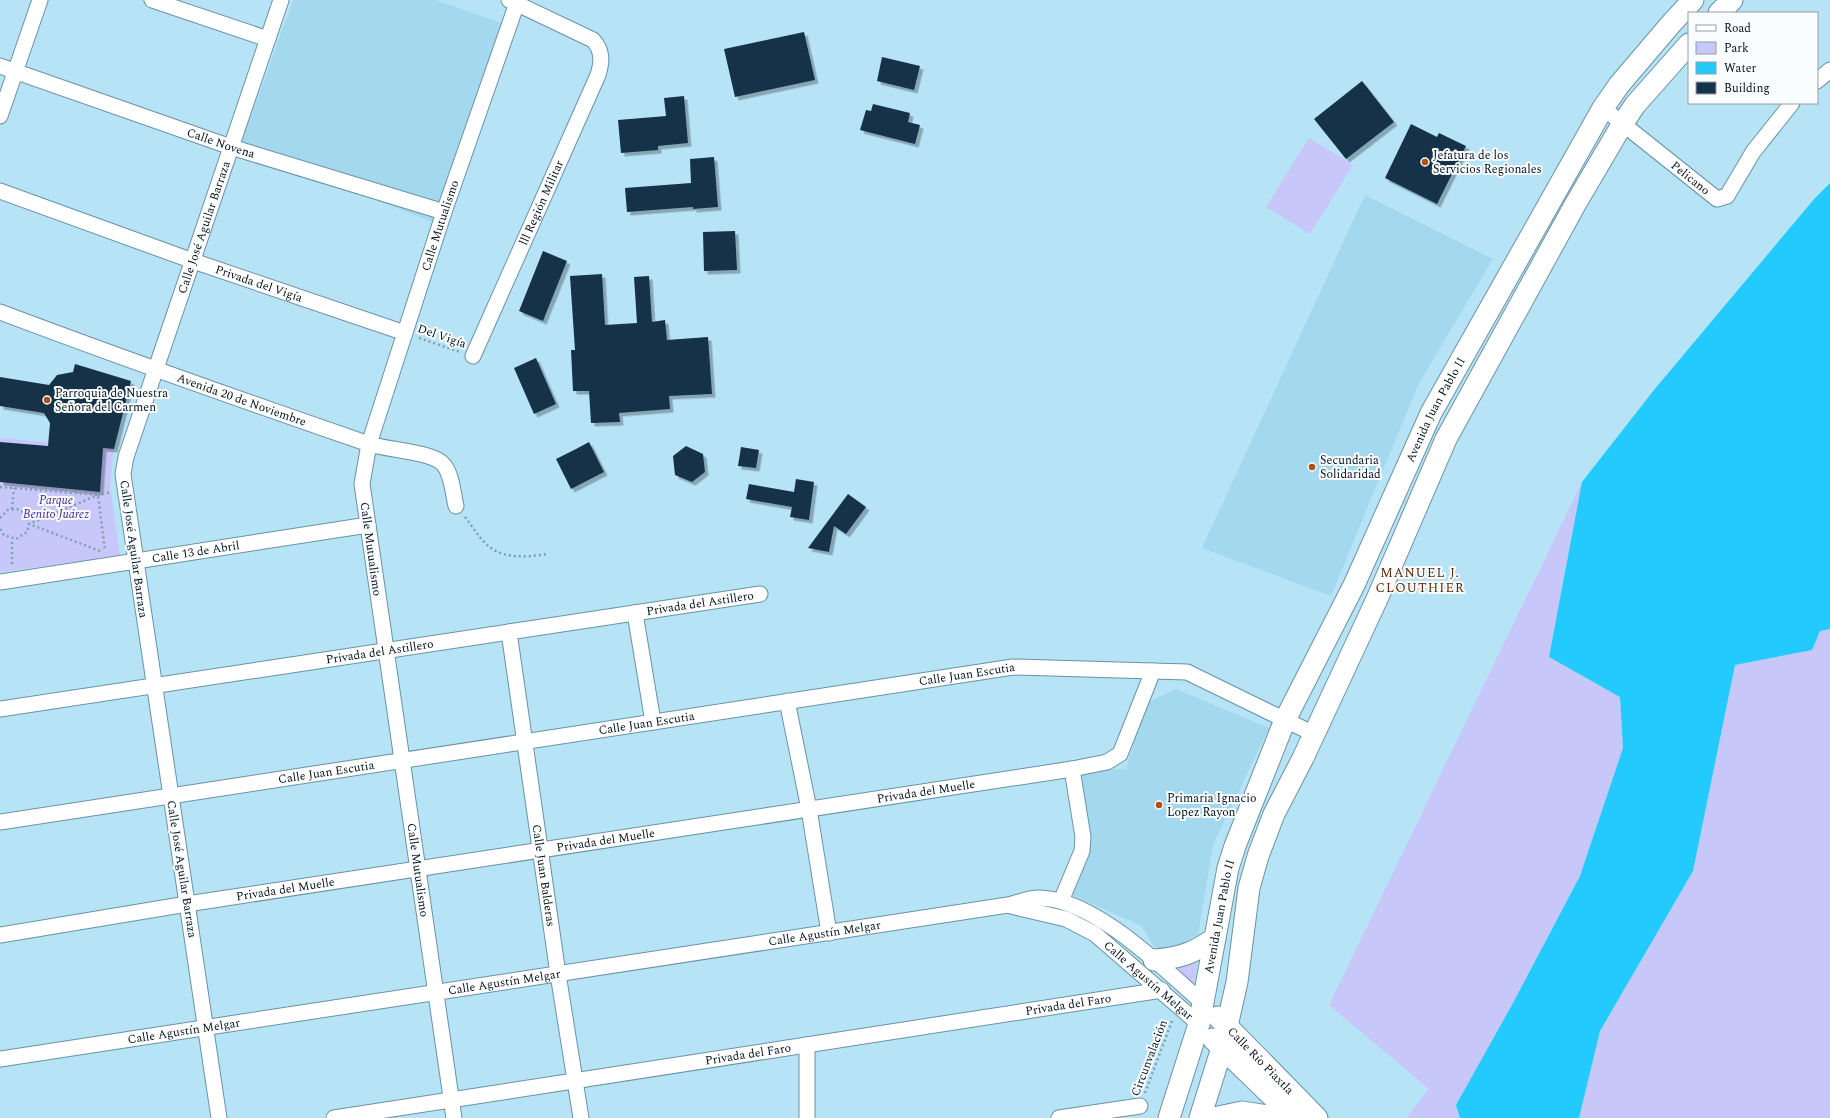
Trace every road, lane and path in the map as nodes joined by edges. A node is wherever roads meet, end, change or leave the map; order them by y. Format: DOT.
graph roads {
  1 [pos="40,0"];
  2 [pos="152,0"];
  3 [pos="281,0"];
  4 [pos="1693,0"];
  5 [pos="1732,0"];
  6 [pos="514,1"];
  7 [pos="1720,12"];
  8 [pos="268,39"];
  9 [pos="1688,45"];
  10 [pos="0,66"];
  11 [pos="1830,70"];
  12 [pos="15,71"];
  13 [pos="1818,80"];
  14 [pos="1791,104"];
  15 [pos="1603,108"];
  16 [pos="0,116"];
  17 [pos="1623,123"];
  18 [pos="231,147"];
  19 [pos="0,192"];
  20 [pos="444,212"];
  21 [pos="193,261"];
  22 [pos="0,312"];
  23 [pos="405,333"];
  24 [pos="473,356"];
  25 [pos="156,370"];
  26 [pos="369,444"];
  27 [pos="0,487"];
  28 [pos="14,488"];
  29 [pos="124,488"];
  30 [pos="98,495"];
  31 [pos="456,506"];
  32 [pos="12,509"];
  33 [pos="0,518"];
  34 [pos="29,524"];
  35 [pos="368,525"];
  36 [pos="0,528"];
  37 [pos="1378,532"];
  38 [pos="12,539"];
  39 [pos="1400,544"];
  40 [pos="105,552"];
  41 [pos="97,553"];
  42 [pos="548,554"];
  43 [pos="135,561"];
  44 [pos="19,563"];
  45 [pos="12,564"];
  46 [pos="6,565"];
  47 [pos="0,582"];
  48 [pos="760,594"];
  49 [pos="635,613"];
  50 [pos="509,632"];
  51 [pos="386,651"];
  52 [pos="1153,671"];
  53 [pos="154,686"];
  54 [pos="787,701"];
  55 [pos="0,709"];
  56 [pos="1284,720"];
  57 [pos="653,722"];
  58 [pos="1314,734"];
  59 [pos="526,741"];
  60 [pos="402,760"];
  61 [pos="1072,769"];
  62 [pos="171,796"];
  63 [pos="809,809"];
  64 [pos="0,822"];
  65 [pos="540,850"];
  66 [pos="418,870"];
  67 [pos="1061,901"];
  68 [pos="187,904"];
  69 [pos="1008,905"];
  70 [pos="829,933"];
  71 [pos="0,936"];
  72 [pos="1215,938"];
  73 [pos="1154,960"];
  74 [pos="558,974"];
  75 [pos="1162,990"];
  76 [pos="436,992"];
  77 [pos="1203,1003"];
  78 [pos="1179,1005"];
  79 [pos="1199,1024"];
  80 [pos="1226,1025"];
  81 [pos="206,1028"];
  82 [pos="807,1045"];
  83 [pos="1222,1048"];
  84 [pos="0,1059"];
  85 [pos="575,1080"];
  86 [pos="451,1100"];
  87 [pos="1140,1106"];
  88 [pos="219,1118"];
  89 [pos="334,1118"];
  90 [pos="454,1118"];
  91 [pos="581,1118"];
  92 [pos="807,1118"];
  93 [pos="1059,1118"];
  94 [pos="1169,1118"];
  95 [pos="1200,1118"];
  96 [pos="1214,1118"];
  97 [pos="1281,1118"];
  98 [pos="1295,1118"];
  99 [pos="1317,1118"];
  1 -- 12 [label="street"];
  2 -- 8 [label="street"];
  3 -- 8 [label="street, Calle José Aguilar Barraza"];
  4 -- 15 [label="main road, Avenida Juan Pablo II"];
  5 -- 7 [label="main road"];
  6 -- 20 [label="street, Calle Mutualismo"];
  6 -- 24 [label="street, lll Región Militar"];
  8 -- 18 [label="street, Calle José Aguilar Barraza"];
  9 -- 17 [label="main road, Avenida Juan Pablo II"];
  10 -- 12 [label="street, Calle Novena"];
  11 -- 13 [label="street"];
  12 -- 16 [label="street"];
  12 -- 18 [label="street, Calle Novena"];
  14 -- 17 [label="street, Pelicano"];
  15 -- 17 [label="street"];
  15 -- 37 [label="main road, Avenida Juan Pablo II"];
  17 -- 39 [label="main road, Avenida Juan Pablo II"];
  18 -- 20 [label="street, Calle Novena"];
  18 -- 21 [label="street, Calle José Aguilar Barraza"];
  19 -- 21 [label="street, Privada del Vigía"];
  20 -- 23 [label="street, Calle Mutualismo"];
  21 -- 23 [label="street, Privada del Vigía"];
  21 -- 25 [label="street, Calle José Aguilar Barraza"];
  22 -- 25 [label="street, Avenida 20 de Noviembre"];
  23 -- 24 [label="path, Del Vigía"];
  23 -- 26 [label="street, Calle Mutualismo"];
  25 -- 26 [label="street, Avenida 20 de Noviembre"];
  25 -- 29 [label="street, Calle José Aguilar Barraza"];
  26 -- 31 [label="street, Avenida 20 de Noviembre"];
  26 -- 35 [label="street, Calle Mutualismo"];
  27 -- 28 [label="path"];
  28 -- 30 [label="path"];
  28 -- 32 [label="path"];
  29 -- 30 [label="path"];
  29 -- 43 [label="street, Calle José Aguilar Barraza"];
  30 -- 34 [label="path"];
  30 -- 40 [label="path"];
  31 -- 42 [label="path"];
  32 -- 33 [label="path"];
  32 -- 34 [label="path"];
  34 -- 38 [label="path"];
  34 -- 40 [label="path"];
  35 -- 43 [label="street, Calle 13 de Abril"];
  35 -- 51 [label="street, Calle Mutualismo"];
  36 -- 38 [label="path"];
  37 -- 39 [label="main road"];
  37 -- 56 [label="main road, Avenida Juan Pablo II"];
  38 -- 45 [label="path"];
  39 -- 58 [label="main road, Avenida Juan Pablo II"];
  40 -- 41 [label="path"];
  40 -- 43 [label="path"];
  43 -- 47 [label="street, Calle 13 de Abril"];
  43 -- 53 [label="street, Calle José Aguilar Barraza"];
  44 -- 45 [label="path"];
  45 -- 46 [label="path"];
  48 -- 49 [label="street, Privada del Astillero"];
  49 -- 50 [label="street, Privada del Astillero"];
  49 -- 57 [label="street"];
  50 -- 51 [label="street, Privada del Astillero"];
  50 -- 59 [label="street, Calle Juan Balderas"];
  51 -- 53 [label="street, Privada del Astillero"];
  51 -- 60 [label="street, Calle Mutualismo"];
  52 -- 54 [label="street, Calle Juan Escutia"];
  52 -- 56 [label="street, Calle Juan Escutia"];
  52 -- 61 [label="street, Privada del Muelle"];
  53 -- 55 [label="street, Privada del Astillero"];
  53 -- 62 [label="street, Calle José Aguilar Barraza"];
  54 -- 57 [label="street, Calle Juan Escutia"];
  54 -- 63 [label="street"];
  56 -- 58 [label="street"];
  56 -- 72 [label="main road, Avenida Juan Pablo II"];
  57 -- 59 [label="street, Calle Juan Escutia"];
  58 -- 80 [label="main road, Avenida Juan Pablo II"];
  59 -- 60 [label="street, Calle Juan Escutia"];
  59 -- 65 [label="street, Calle Juan Balderas"];
  60 -- 62 [label="street, Calle Juan Escutia"];
  60 -- 66 [label="street, Calle Mutualismo"];
  61 -- 63 [label="street, Privada del Muelle"];
  61 -- 67 [label="street"];
  62 -- 64 [label="street, Calle Juan Escutia"];
  62 -- 68 [label="street, Calle José Aguilar Barraza"];
  63 -- 65 [label="street, Privada del Muelle"];
  63 -- 70 [label="street"];
  65 -- 66 [label="street, Privada del Muelle"];
  65 -- 74 [label="street, Calle Juan Balderas"];
  66 -- 68 [label="street, Privada del Muelle"];
  66 -- 76 [label="street, Calle Mutualismo"];
  67 -- 69 [label="street, Calle Agustín Melgar"];
  67 -- 73 [label="street, Calle Agustín Melgar"];
  68 -- 71 [label="street, Privada del Muelle"];
  68 -- 81 [label="street, Calle José Aguilar Barraza"];
  69 -- 70 [label="street, Calle Agustín Melgar"];
  69 -- 75 [label="street, Calle Agustín Melgar"];
  70 -- 74 [label="street, Calle Agustín Melgar"];
  72 -- 73 [label="main road"];
  72 -- 77 [label="main road, Avenida Juan Pablo II"];
  73 -- 77 [label="street, Calle Agustín Melgar"];
  74 -- 76 [label="street, Calle Agustín Melgar"];
  74 -- 85 [label="street, Calle Juan Balderas"];
  75 -- 78 [label="street, Calle Agustín Melgar"];
  75 -- 82 [label="street, Privada del Faro"];
  76 -- 81 [label="street, Calle Agustín Melgar"];
  76 -- 86 [label="street, Calle Mutualismo"];
  77 -- 79 [label="main road, Avenida Juan Pablo II"];
  77 -- 80 [label="main road, Calle Río Piaxtla"];
  78 -- 79 [label="street, Calle Agustín Melgar"];
  78 -- 87 [label="path, Circunvalación"];
  79 -- 83 [label="main road, Calle Río Piaxtla"];
  79 -- 94 [label="main road, Avenida Juan Pablo II"];
  80 -- 83 [label="main road, Avenida Juan Pablo II"];
  80 -- 99 [label="main road, Calle Río Piaxtla"];
  81 -- 84 [label="street, Calle Agustín Melgar"];
  81 -- 88 [label="street, Calle José Aguilar Barraza"];
  82 -- 85 [label="street, Privada del Faro"];
  82 -- 92 [label="street"];
  83 -- 95 [label="main road, Avenida Juan Pablo II"];
  83 -- 98 [label="main road, Calle Río Piaxtla"];
  85 -- 86 [label="street, Privada del Faro"];
  85 -- 91 [label="street, Calle Juan Balderas"];
  86 -- 89 [label="street, Privada del Faro"];
  86 -- 90 [label="street, Calle Mutualismo"];
  87 -- 93 [label="street"];
  96 -- 97 [label="main road"];
}
